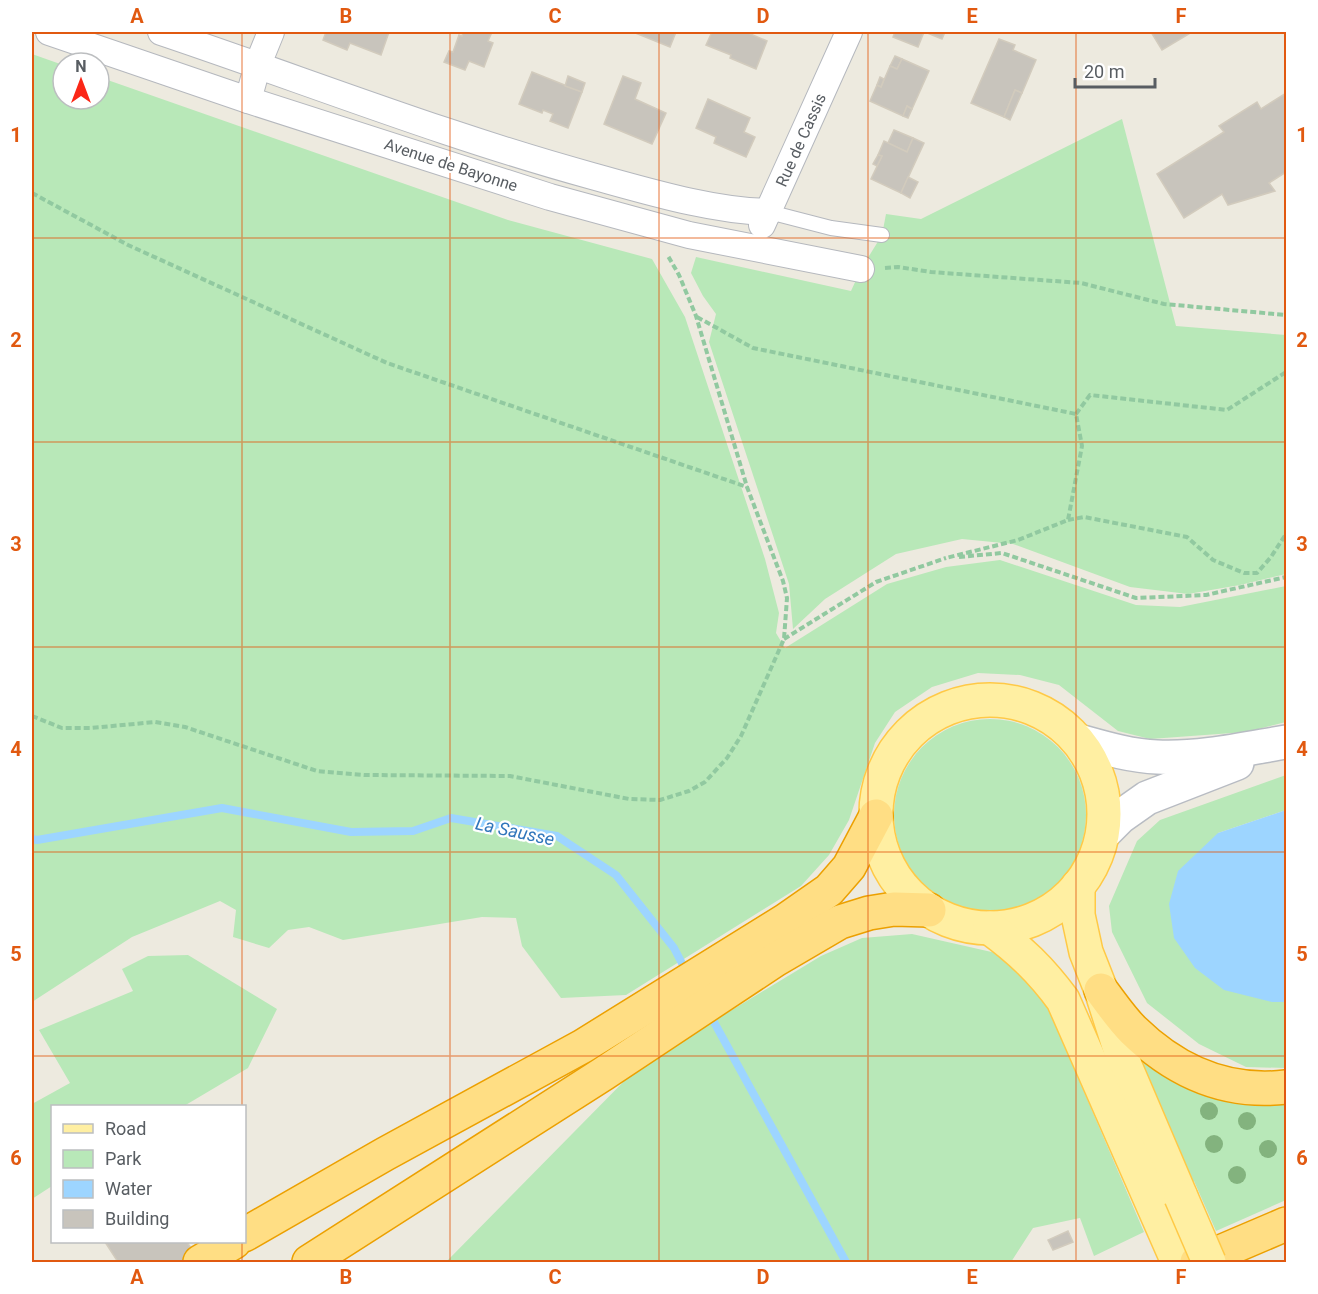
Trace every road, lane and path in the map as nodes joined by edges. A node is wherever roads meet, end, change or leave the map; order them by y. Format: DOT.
graph roads {
  1 [pos="49,32"];
  2 [pos="161,32"];
  3 [pos="271,32"];
  4 [pos="849,32"];
  5 [pos="258,64"];
  6 [pos="248,100"];
  7 [pos="32,193"];
  8 [pos="769,212"];
  9 [pos="882,235"];
  10 [pos="750,247"];
  11 [pos="666,251"];
  12 [pos="861,269"];
  13 [pos="1287,315"];
  14 [pos="696,316"];
  15 [pos="1287,372"];
  16 [pos="1076,414"];
  17 [pos="747,487"];
  18 [pos="1068,520"];
  19 [pos="1287,534"];
  20 [pos="946,558"];
  21 [pos="1287,577"];
  22 [pos="784,639"];
  23 [pos="32,716"];
  24 [pos="1079,741"];
  25 [pos="1287,743"];
  26 [pos="876,816"];
  27 [pos="1103,834"];
  28 [pos="1078,886"];
  29 [pos="929,910"];
  30 [pos="990,928"];
  31 [pos="768,948"];
  32 [pos="1101,990"];
  33 [pos="635,1033"];
  34 [pos="1287,1087"];
  35 [pos="1168,1203"];
  36 [pos="1287,1224"];
  37 [pos="246,1234"];
  38 [pos="232,1243"];
  39 [pos="200,1263"];
  40 [pos="309,1263"];
  41 [pos="1178,1263"];
  42 [pos="1197,1263"];
  43 [pos="1209,1263"];
  1 -- 6 [label="street, Avenue de Bayonne"];
  2 -- 5 [label="street, Avenue de Bayonne"];
  3 -- 5 [label="street"];
  4 -- 8 [label="street, Rue de Cassis"];
  5 -- 6 [label="street"];
  5 -- 8 [label="street, Avenue de Bayonne"];
  6 -- 10 [label="street, Avenue de Bayonne"];
  7 -- 17 [label="path"];
  8 -- 9 [label="lane, Avenue de Bayonne"];
  8 -- 10 [label="street, Rue de Cassis"];
  10 -- 12 [label="street, Avenue de Bayonne"];
  11 -- 14 [label="path"];
  12 -- 13 [label="path"];
  14 -- 16 [label="path"];
  14 -- 17 [label="path"];
  15 -- 16 [label="path"];
  16 -- 18 [label="path"];
  17 -- 22 [label="path"];
  18 -- 19 [label="path"];
  18 -- 20 [label="path"];
  20 -- 21 [label="path"];
  20 -- 22 [label="path"];
  22 -- 23 [label="path"];
  24 -- 25 [label="main road"];
  24 -- 26 [label="main road"];
  24 -- 27 [label="main road"];
  25 -- 27 [label="main road"];
  26 -- 29 [label="main road"];
  26 -- 31 [label="highway"];
  27 -- 28 [label="main road"];
  28 -- 30 [label="main road"];
  28 -- 32 [label="main road"];
  29 -- 30 [label="main road"];
  29 -- 31 [label="highway"];
  30 -- 35 [label="main road"];
  31 -- 33 [label="highway"];
  32 -- 34 [label="highway"];
  32 -- 35 [label="main road"];
  33 -- 37 [label="highway"];
  33 -- 40 [label="highway"];
  35 -- 41 [label="main road"];
  35 -- 43 [label="main road, bridge"];
  36 -- 42 [label="highway"];
  38 -- 39 [label="highway"];
}
